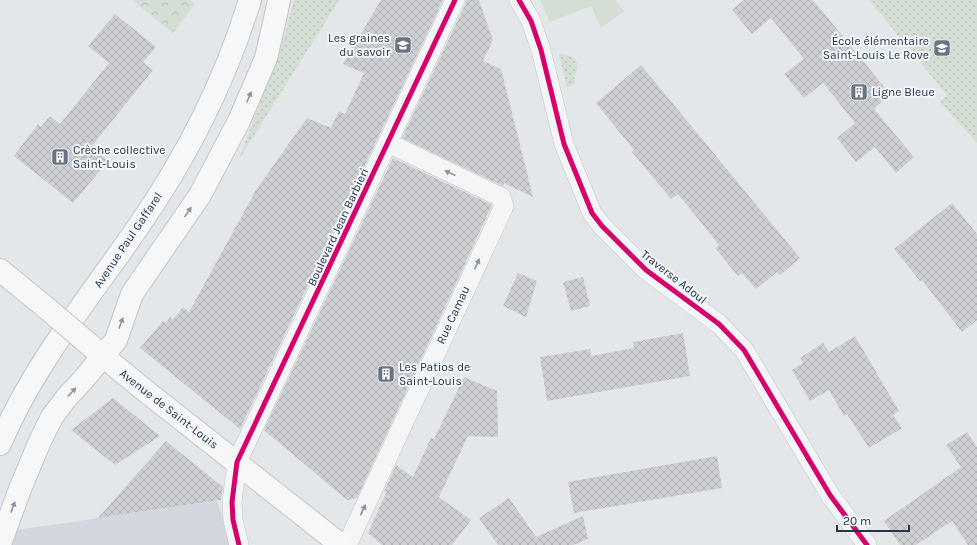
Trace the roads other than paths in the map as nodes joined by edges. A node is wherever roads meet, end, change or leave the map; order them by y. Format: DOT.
graph roads {
  1 [pos="243,0"];
  2 [pos="250,0"];
  3 [pos="278,0"];
  4 [pos="455,0"];
  5 [pos="518,0"];
  6 [pos="242,28"];
  7 [pos="388,144"];
  8 [pos="0,270"];
  9 [pos="96,351"];
  10 [pos="0,444"];
  11 [pos="238,462"];
  12 [pos="0,544"];
  13 [pos="239,545"];
  14 [pos="341,545"];
  15 [pos="347,545"];
  16 [pos="867,545"];
  1 -- 6 [label="main road, Avenue Paul Gaffarel"];
  2 -- 6 [label="main road, Avenue Paul Gaffarel"];
  9 -- 3 [label="main road, one-way"];
  4 -- 7 [label="street, Boulevard Jean Barbieri"];
  5 -- 16 [label="street, Traverse Adoul"];
  6 -- 10 [label="main road, Avenue Paul Gaffarel"];
  7 -- 11 [label="street, Boulevard Jean Barbieri"];
  15 -- 7 [label="street, Rue Camau, one-way"];
  8 -- 9 [label="main road, Avenue de Saint-Louis, bridge"];
  9 -- 11 [label="main road, Avenue de Saint-Louis"];
  12 -- 9 [label="main road, one-way"];
  11 -- 13 [label="street, Boulevard Jean Barbieri"];
  11 -- 14 [label="main road, Avenue de Saint-Louis"];
}
